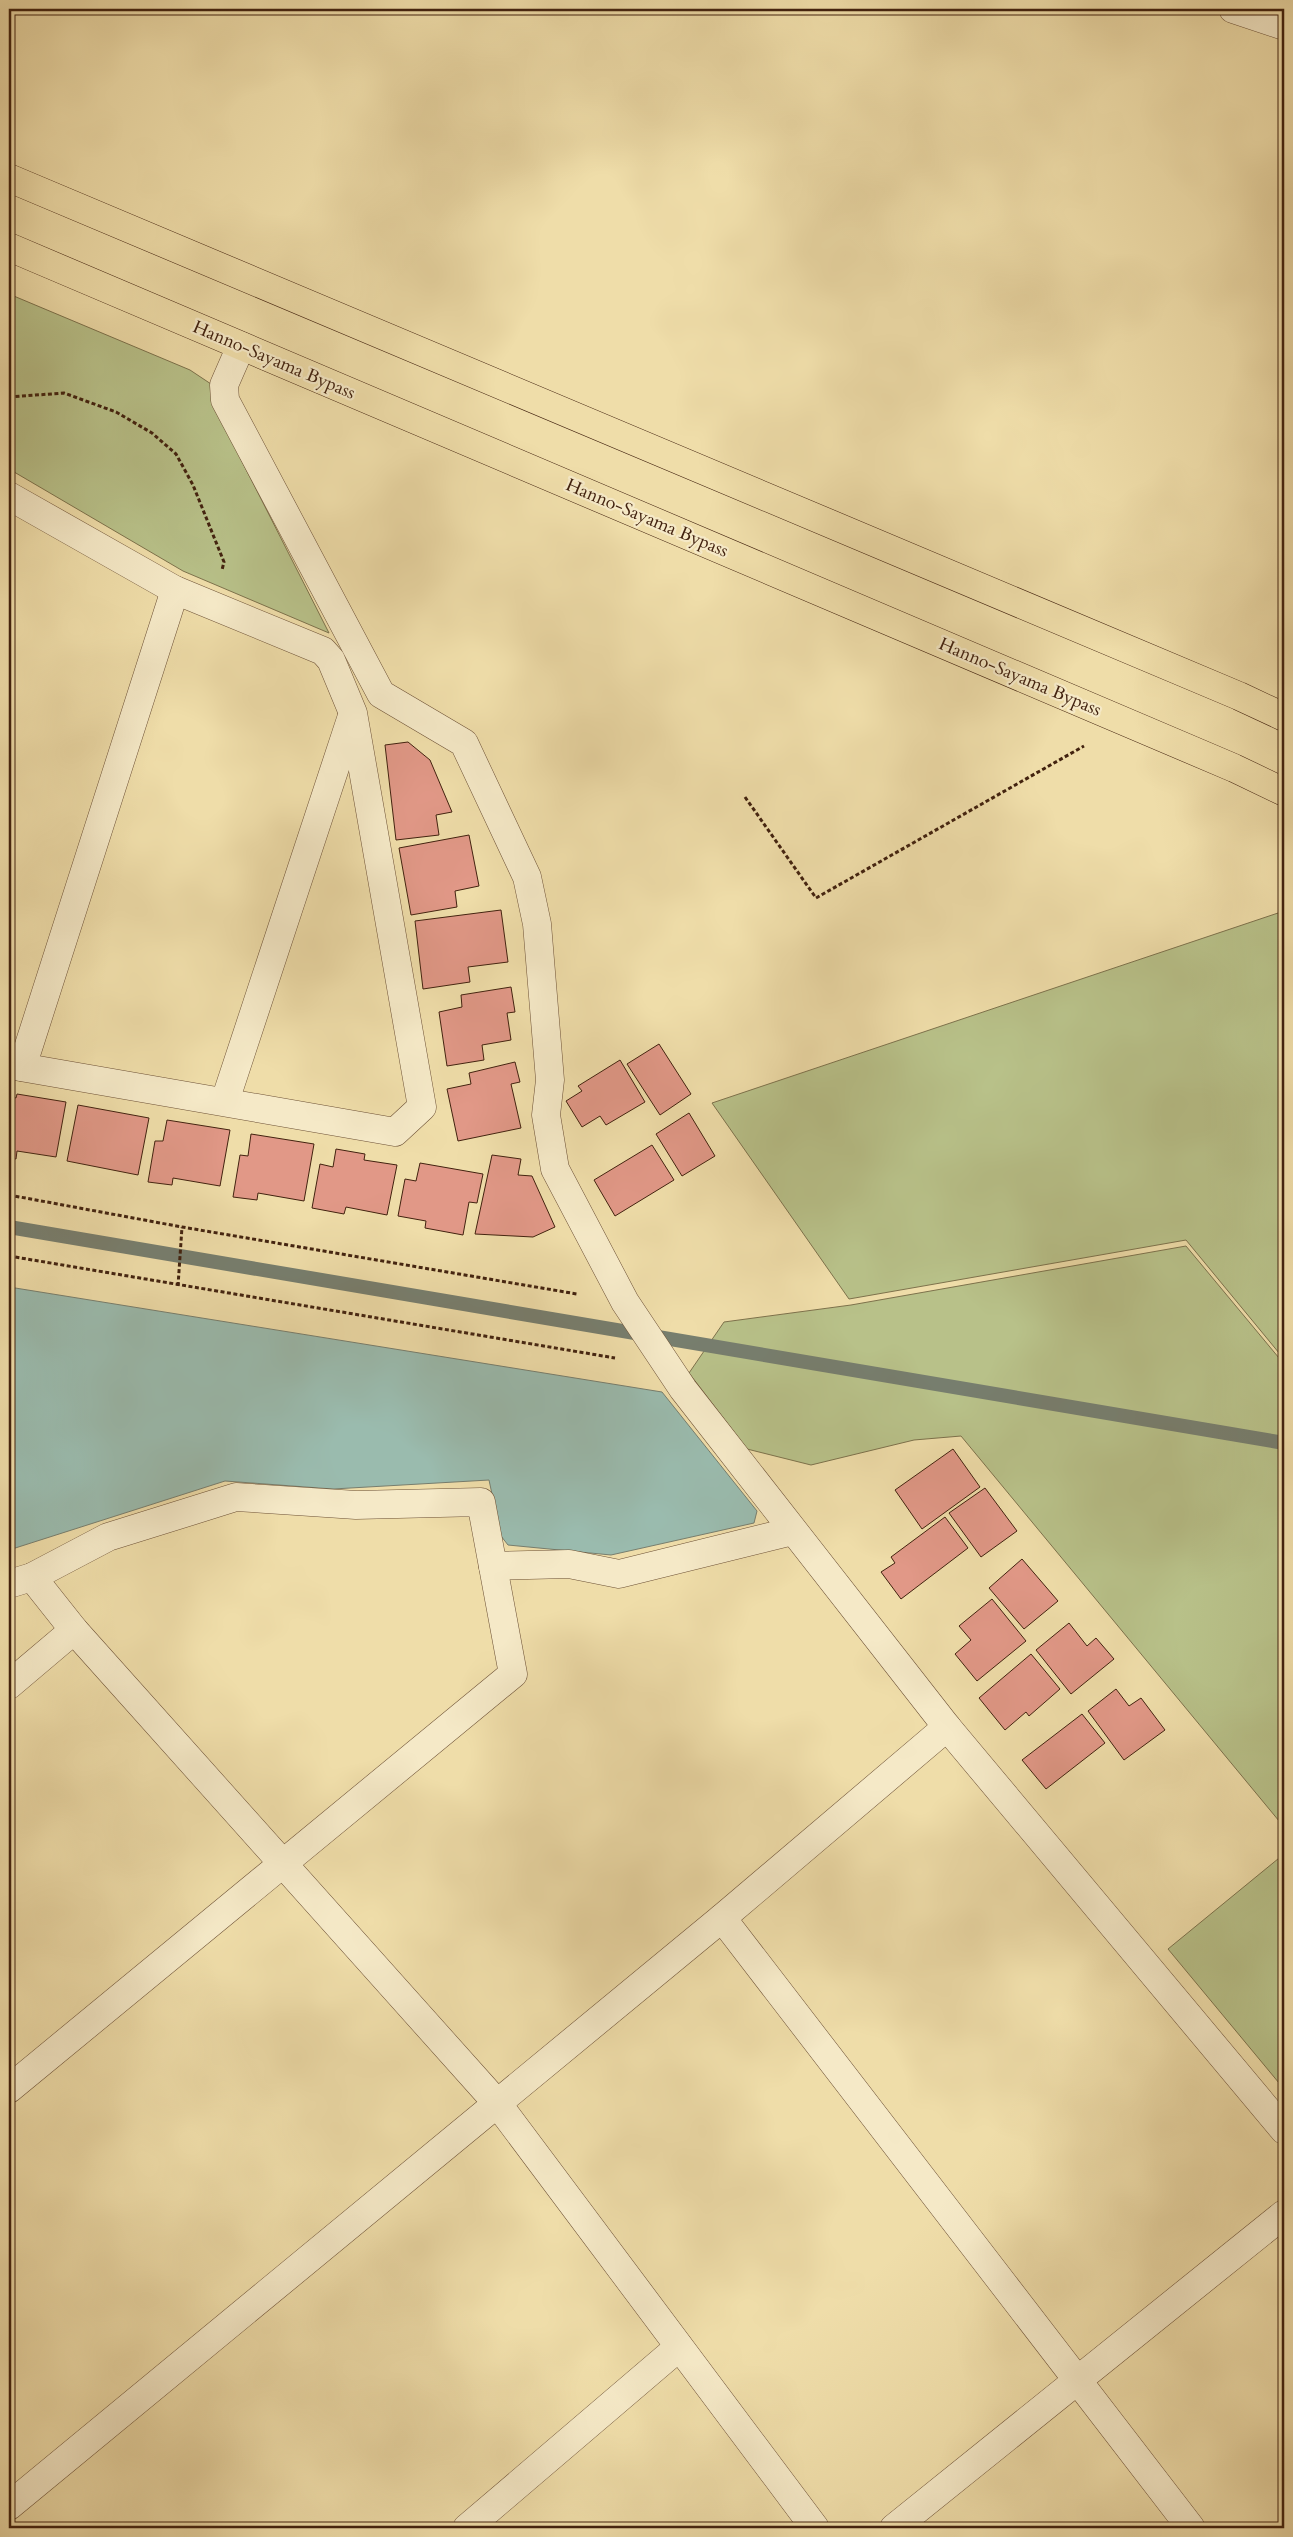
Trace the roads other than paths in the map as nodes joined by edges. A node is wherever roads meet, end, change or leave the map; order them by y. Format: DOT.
graph roads {
  1 [pos="1233,9"];
  2 [pos="1284,26"];
  3 [pos="9,178"];
  4 [pos="9,247"];
  5 [pos="241,346"];
  6 [pos="9,496"];
  7 [pos="175,590"];
  8 [pos="354,712"];
  9 [pos="1284,717"];
  10 [pos="1284,792"];
  11 [pos="16,1066"];
  12 [pos="225,1101"];
  13 [pos="793,1531"];
  14 [pos="493,1566"];
  15 [pos="20,1580"];
  16 [pos="74,1630"];
  17 [pos="9,1685"];
  18 [pos="947,1727"];
  19 [pos="283,1863"];
  20 [pos="722,1918"];
  21 [pos="9,2089"];
  22 [pos="497,2103"];
  23 [pos="1284,2130"];
  24 [pos="1284,2214"];
  25 [pos="679,2347"];
  26 [pos="1079,2380"];
  27 [pos="9,2506"];
  28 [pos="467,2528"];
  29 [pos="815,2528"];
  30 [pos="894,2528"];
  31 [pos="1191,2528"];
  1 -- 2 [label="street"];
  3 -- 9 [label="highway"];
  4 -- 5 [label="highway, Hanno-Sayama Bypass"];
  5 -- 10 [label="highway, Hanno-Sayama Bypass"];
  5 -- 13 [label="street"];
  6 -- 7 [label="street"];
  7 -- 8 [label="street"];
  7 -- 11 [label="street"];
  8 -- 12 [label="street"];
  8 -- 12 [label="street"];
  11 -- 12 [label="street"];
  13 -- 14 [label="street"];
  13 -- 18 [label="street"];
  14 -- 15 [label="street"];
  14 -- 19 [label="street"];
  15 -- 16 [label="street"];
  16 -- 17 [label="street"];
  16 -- 19 [label="street"];
  18 -- 20 [label="street"];
  18 -- 23 [label="street"];
  19 -- 21 [label="street"];
  19 -- 22 [label="street"];
  20 -- 22 [label="street"];
  20 -- 26 [label="street"];
  22 -- 25 [label="street"];
  22 -- 27 [label="street"];
  24 -- 26 [label="street"];
  25 -- 28 [label="street"];
  25 -- 29 [label="street"];
  26 -- 30 [label="street"];
  26 -- 31 [label="street"];
}
